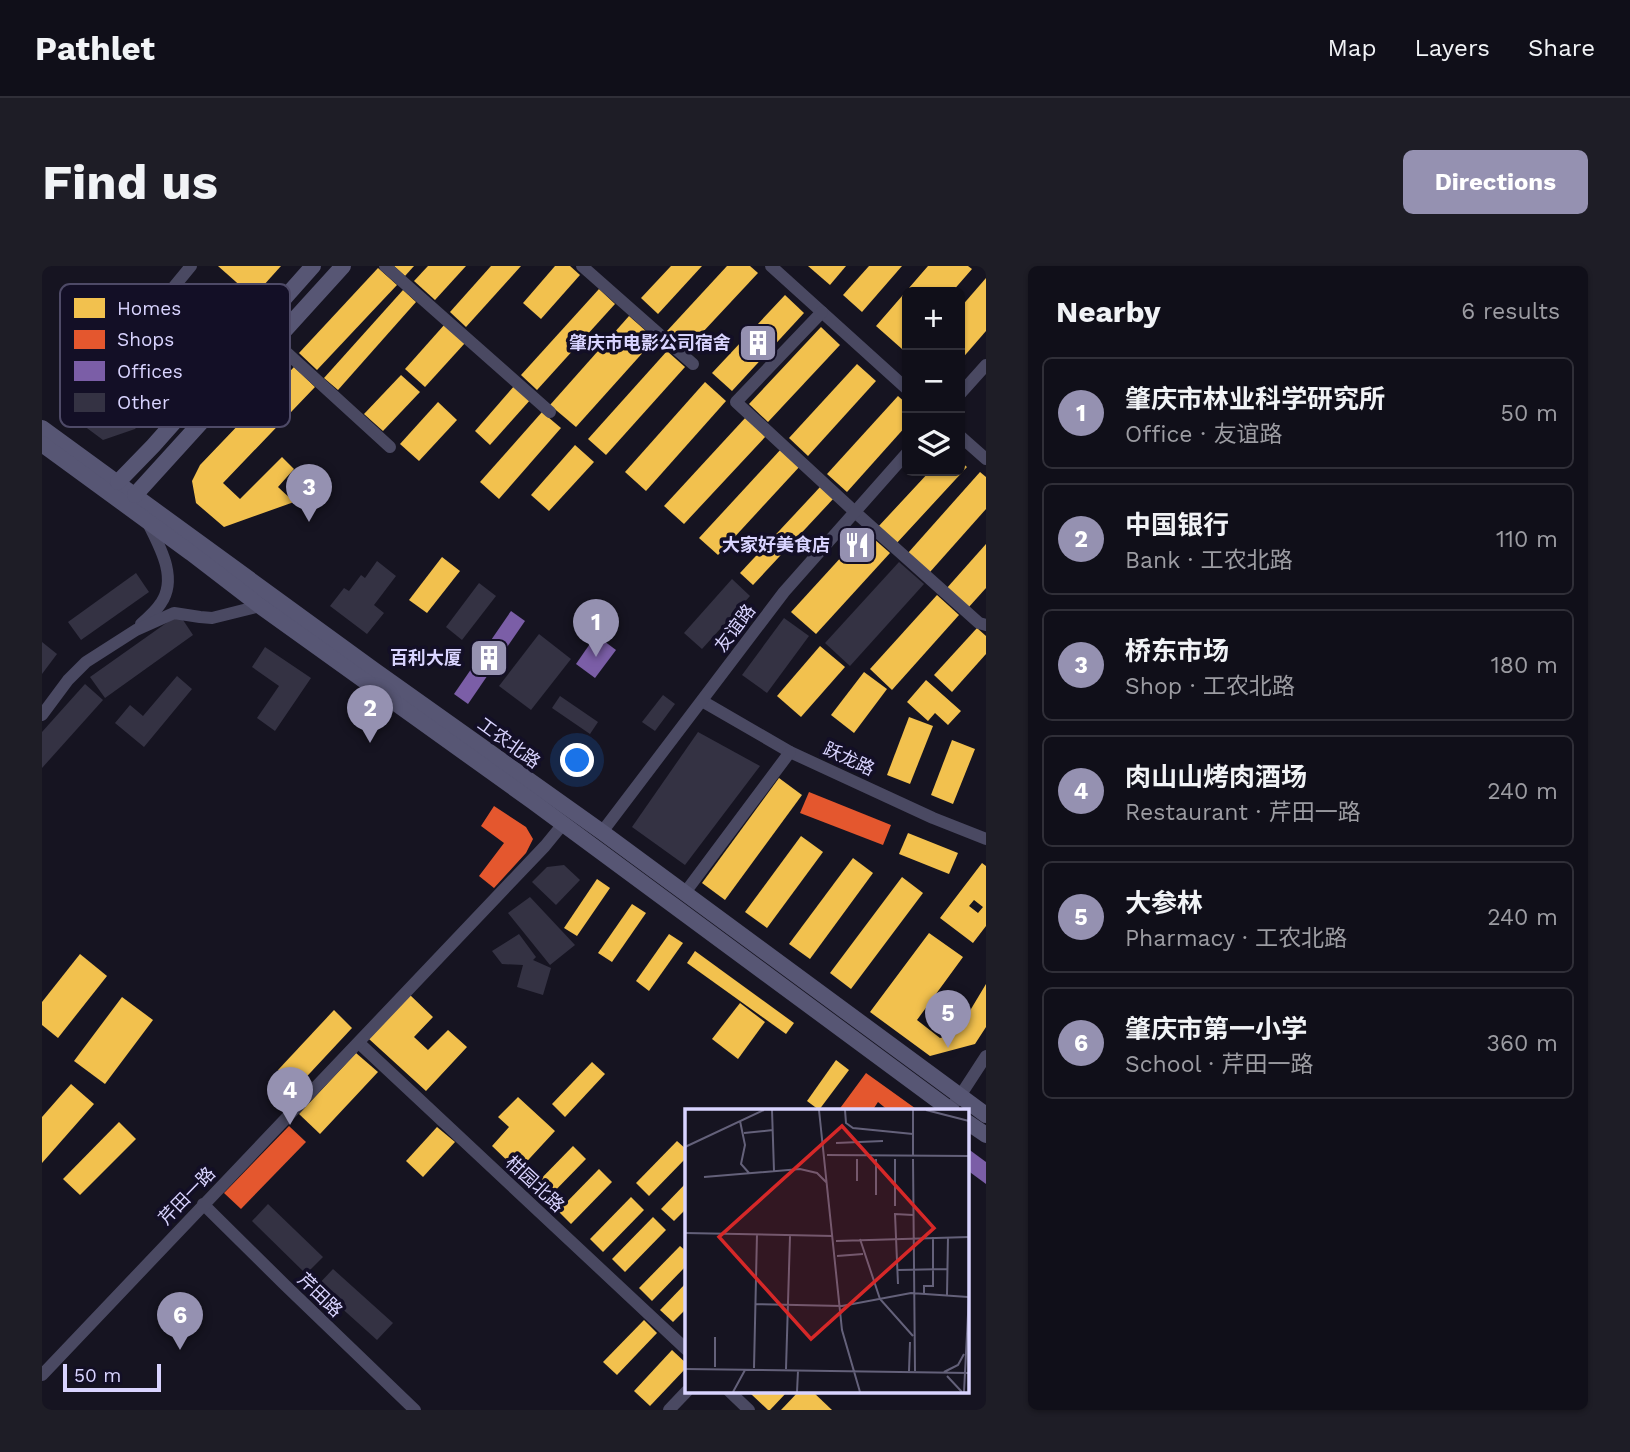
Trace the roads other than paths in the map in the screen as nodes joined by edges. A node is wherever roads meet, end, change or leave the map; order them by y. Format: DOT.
graph roads {
  1 [pos="191,266"];
  2 [pos="313,266"];
  3 [pos="343,266"];
  4 [pos="385,266"];
  5 [pos="582,266"];
  6 [pos="771,266"];
  7 [pos="176,284"];
  8 [pos="290,292"];
  9 [pos="822,312"];
  10 [pos="290,325"];
  11 [pos="290,356"];
  12 [pos="693,364"];
  13 [pos="986,365"];
  14 [pos="902,384"];
  15 [pos="965,388"];
  16 [pos="550,412"];
  17 [pos="170,427"];
  18 [pos="197,427"];
  19 [pos="42,428"];
  20 [pos="965,440"];
  21 [pos="42,444"];
  22 [pos="390,447"];
  23 [pos="902,459"];
  24 [pos="986,459"];
  25 [pos="118,482"];
  26 [pos="135,495"];
  27 [pos="855,512"];
  28 [pos="147,520"];
  29 [pos="260,606"];
  30 [pos="986,625"];
  31 [pos="136,630"];
  32 [pos="702,701"];
  33 [pos="42,715"];
  34 [pos="790,752"];
  35 [pos="563,824"];
  36 [pos="601,832"];
  37 [pos="986,839"];
  38 [pos="684,894"];
  39 [pos="359,1042"];
  40 [pos="986,1056"];
  41 [pos="960,1096"];
  42 [pos="948,1109"];
  43 [pos="950,1109"];
  44 [pos="986,1115"];
  45 [pos="968,1123"];
  46 [pos="986,1135"];
  47 [pos="203,1204"];
  48 [pos="685,1348"];
  49 [pos="42,1375"];
  50 [pos="686,1392"];
  51 [pos="730,1392"];
  52 [pos="415,1410"];
  53 [pos="669,1410"];
  54 [pos="749,1410"];
  1 -- 7 [label="street"];
  2 -- 8 [label="street"];
  3 -- 10 [label="street"];
  4 -- 16 [label="street"];
  5 -- 12 [label="street"];
  6 -- 9 [label="street"];
  9 -- 14 [label="street"];
  9 -- 27 [label="street"];
  11 -- 22 [label="street"];
  13 -- 15 [label="street"];
  17 -- 25 [label="street"];
  18 -- 26 [label="street"];
  19 -- 25 [label="street, 工农北路"];
  20 -- 24 [label="street"];
  21 -- 28 [label="street, 工农北路"];
  23 -- 27 [label="street, 友谊路"];
  25 -- 26 [label="street, 工农北路"];
  26 -- 36 [label="street, 工农北路"];
  27 -- 30 [label="street"];
  27 -- 32 [label="street, 友谊路"];
  28 -- 29 [label="street, 工农北路"];
  28 -- 31 [label="street"];
  29 -- 31 [label="street"];
  29 -- 35 [label="street, 工农北路"];
  31 -- 33 [label="street"];
  32 -- 34 [label="street, 跃龙路"];
  32 -- 36 [label="street, 友谊路"];
  34 -- 37 [label="street, 跃龙路"];
  34 -- 38 [label="street"];
  35 -- 39 [label="street, 芹田一路"];
  35 -- 42 [label="street, 工农北路"];
  36 -- 38 [label="street, 工农北路"];
  38 -- 41 [label="street, 工农北路"];
  39 -- 47 [label="street, 芹田一路"];
  39 -- 48 [label="street, 柑园北路"];
  40 -- 41 [label="street"];
  41 -- 43 [label="street"];
  41 -- 44 [label="street, 工农北路"];
  45 -- 46 [label="street"];
  47 -- 49 [label="street, 芹田一路"];
  47 -- 52 [label="street, 芹田路"];
  50 -- 53 [label="street"];
  51 -- 54 [label="street"];
}
